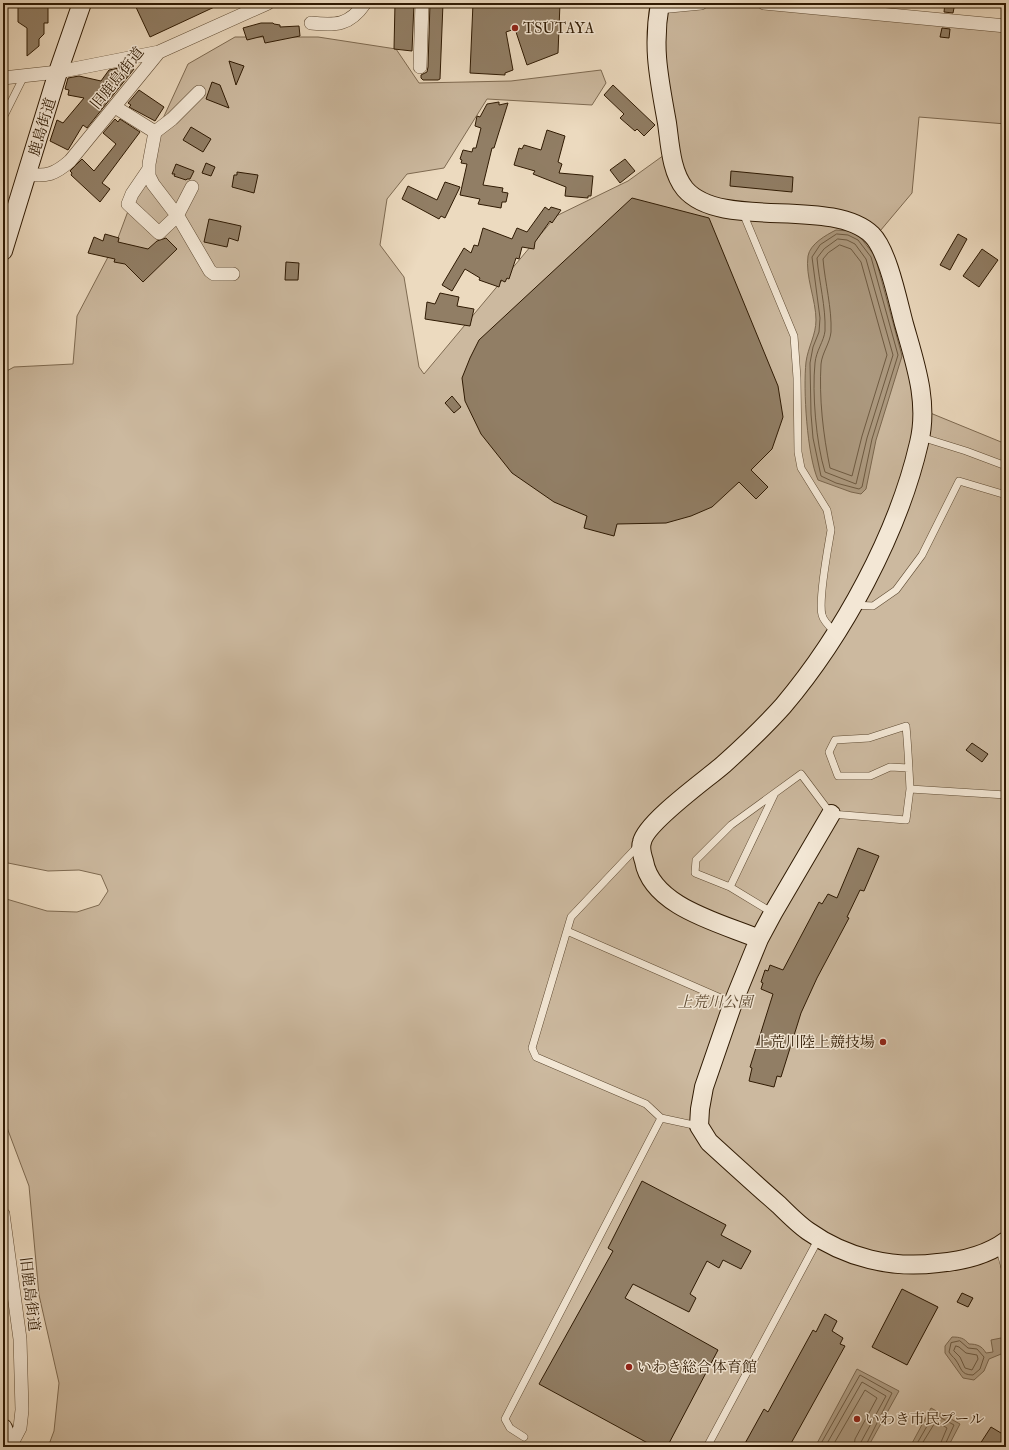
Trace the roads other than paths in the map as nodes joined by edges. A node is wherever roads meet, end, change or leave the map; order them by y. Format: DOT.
graph roads {
  1 [pos="82,3"];
  2 [pos="268,3"];
  3 [pos="365,3"];
  4 [pos="422,3"];
  5 [pos="701,3"];
  6 [pos="764,3"];
  7 [pos="660,5"];
  8 [pos="311,23"];
  9 [pos="1006,26"];
  10 [pos="158,52"];
  11 [pos="420,67"];
  12 [pos="58,72"];
  13 [pos="24,76"];
  14 [pos="3,78"];
  15 [pos="199,92"];
  16 [pos="116,107"];
  17 [pos="3,118"];
  18 [pos="155,132"];
  19 [pos="149,169"];
  20 [pos="27,174"];
  21 [pos="192,187"];
  22 [pos="742,210"];
  23 [pos="177,216"];
  24 [pos="3,251"];
  25 [pos="233,274"];
  26 [pos="921,437"];
  27 [pos="1006,466"];
  28 [pos="1006,495"];
  29 [pos="852,605"];
  30 [pos="836,633"];
  31 [pos="909,768"];
  32 [pos="910,789"];
  33 [pos="775,794"];
  34 [pos="1006,795"];
  35 [pos="831,814"];
  36 [pos="641,844"];
  37 [pos="730,887"];
  38 [pos="773,913"];
  39 [pos="567,931"];
  40 [pos="759,939"];
  41 [pos="733,1003"];
  42 [pos="661,1118"];
  43 [pos="699,1126"];
  44 [pos="3,1214"];
  45 [pos="819,1238"];
  46 [pos="1003,1244"];
  47 [pos="1006,1272"];
  48 [pos="3,1428"];
  49 [pos="524,1437"];
  50 [pos="10,1447"];
  51 [pos="707,1447"];
  1 -- 12 [label="street, 鹿島街道"];
  2 -- 10 [label="street, 旧鹿島街道"];
  3 -- 8 [label="street"];
  4 -- 11 [label="street"];
  5 -- 7 [label="street"];
  6 -- 9 [label="street"];
  7 -- 22 [label="street"];
  10 -- 12 [label="street"];
  10 -- 16 [label="street, 旧鹿島街道"];
  12 -- 13 [label="street"];
  12 -- 20 [label="street, 鹿島街道"];
  13 -- 14 [label="street"];
  13 -- 17 [label="lane"];
  15 -- 18 [label="street"];
  16 -- 18 [label="street"];
  16 -- 20 [label="street, 旧鹿島街道"];
  18 -- 19 [label="street"];
  19 -- 23 [label="street"];
  19 -- 23 [label="street"];
  20 -- 24 [label="street, 鹿島街道"];
  21 -- 23 [label="street"];
  22 -- 26 [label="street"];
  22 -- 30 [label="lane"];
  23 -- 25 [label="street"];
  26 -- 27 [label="lane"];
  26 -- 29 [label="street"];
  28 -- 29 [label="lane"];
  29 -- 30 [label="street"];
  30 -- 36 [label="street"];
  31 -- 31 [label="lane"];
  31 -- 32 [label="lane"];
  32 -- 34 [label="lane"];
  32 -- 35 [label="lane"];
  33 -- 35 [label="lane"];
  33 -- 37 [label="lane"];
  33 -- 37 [label="lane"];
  35 -- 38 [label="street"];
  36 -- 39 [label="lane"];
  36 -- 40 [label="street"];
  37 -- 38 [label="lane"];
  38 -- 40 [label="street"];
  39 -- 41 [label="lane"];
  39 -- 42 [label="lane"];
  40 -- 41 [label="street"];
  41 -- 43 [label="street"];
  42 -- 43 [label="lane"];
  42 -- 49 [label="lane"];
  43 -- 45 [label="street"];
  44 -- 50 [label="street, 旧鹿島街道"];
  45 -- 46 [label="street"];
  45 -- 51 [label="lane"];
  46 -- 47 [label="lane"];
  48 -- 50 [label="street"];
}
